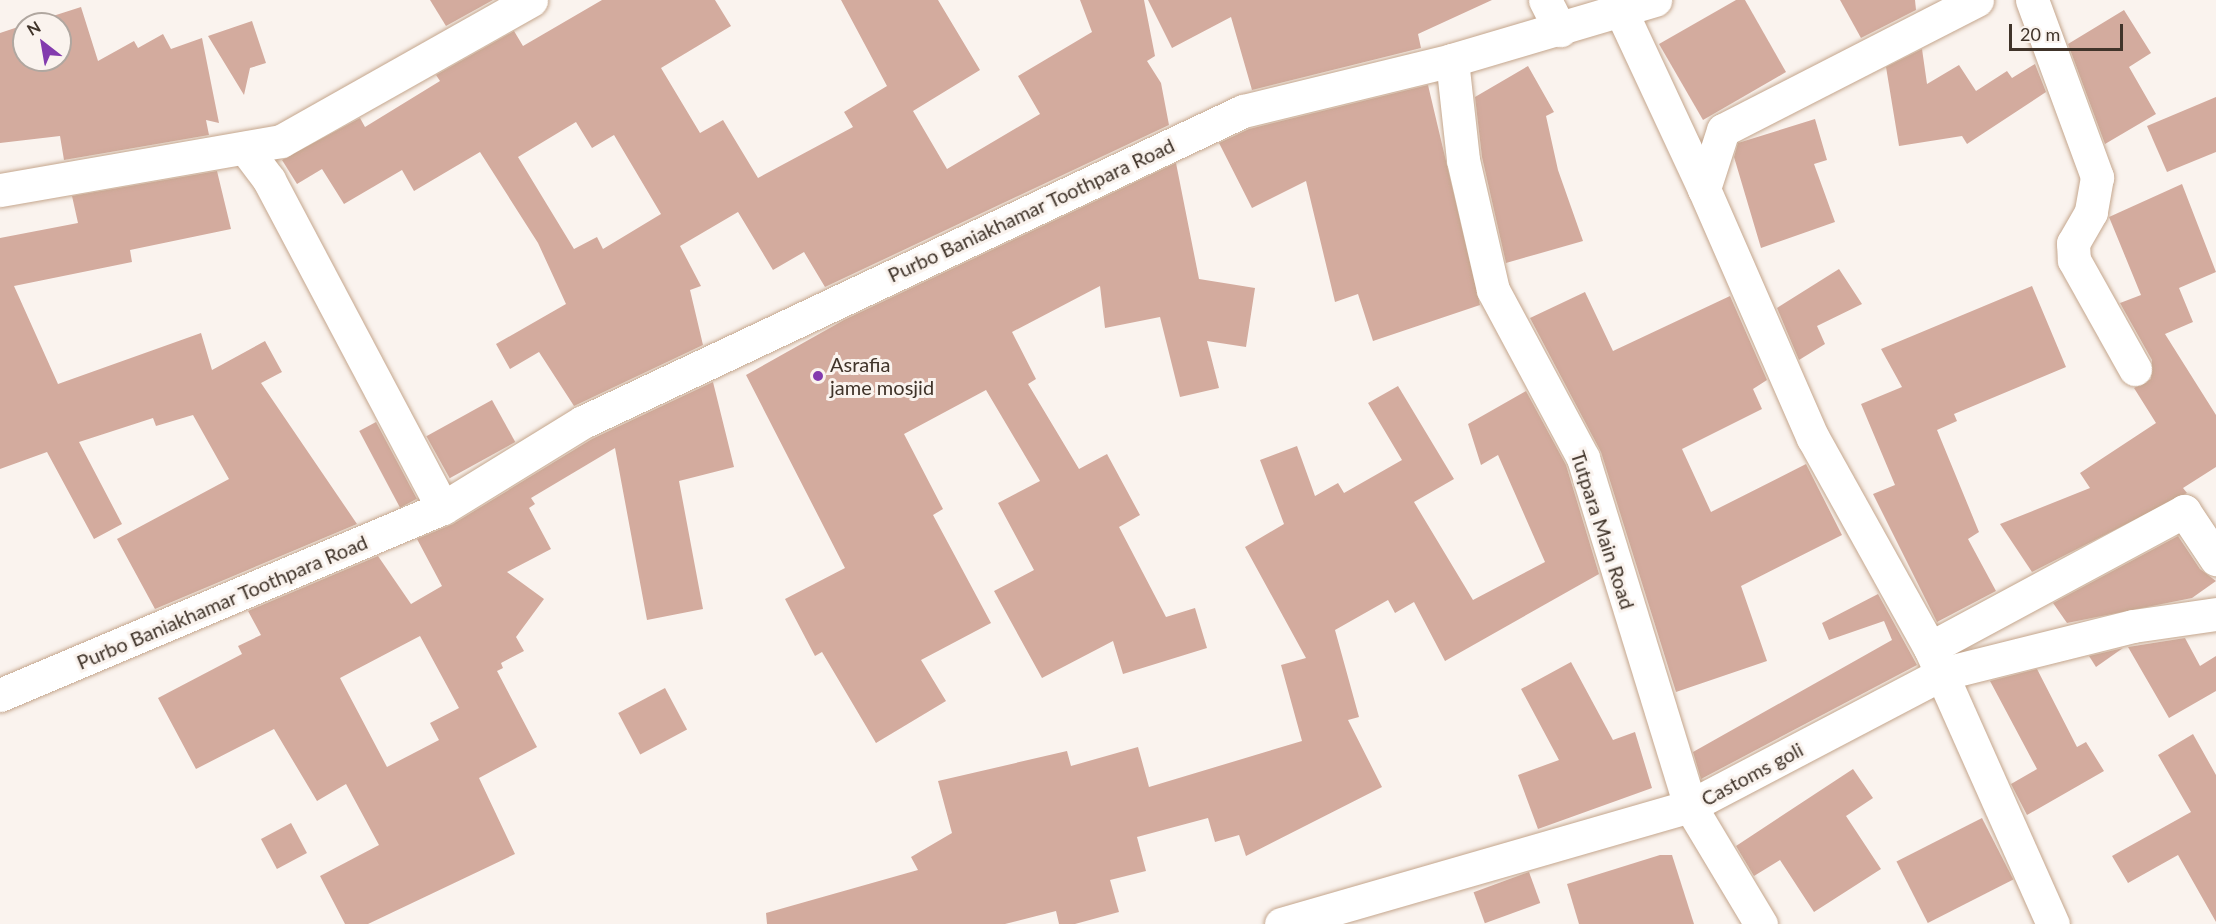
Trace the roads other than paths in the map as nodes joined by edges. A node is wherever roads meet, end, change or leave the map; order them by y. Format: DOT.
graph roads {
  1 [pos="531,0"];
  2 [pos="1545,0"];
  3 [pos="1654,0"];
  4 [pos="1977,0"];
  5 [pos="2032,0"];
  6 [pos="1621,10"];
  7 [pos="1560,30"];
  8 [pos="1452,60"];
  9 [pos="245,148"];
  10 [pos="1704,189"];
  11 [pos="0,190"];
  12 [pos="2135,369"];
  13 [pos="443,508"];
  14 [pos="2216,558"];
  15 [pos="2216,614"];
  16 [pos="1935,661"];
  17 [pos="0,695"];
  18 [pos="1690,806"];
  19 [pos="1281,924"];
  20 [pos="1761,924"];
  21 [pos="2053,924"];
  1 -- 9 [label="street"];
  2 -- 7 [label="street"];
  3 -- 6 [label="street, Purbo Baniakhamar Toothpara Road"];
  4 -- 10 [label="street"];
  5 -- 12 [label="street"];
  6 -- 7 [label="street, Purbo Baniakhamar Toothpara Road"];
  6 -- 10 [label="street"];
  7 -- 8 [label="street, Purbo Baniakhamar Toothpara Road"];
  8 -- 13 [label="street, Purbo Baniakhamar Toothpara Road"];
  8 -- 18 [label="street, Tutpara Main Road"];
  9 -- 11 [label="street"];
  9 -- 13 [label="street"];
  10 -- 16 [label="street"];
  13 -- 17 [label="street, Purbo Baniakhamar Toothpara Road"];
  14 -- 16 [label="street"];
  15 -- 16 [label="street, Castoms goli"];
  16 -- 18 [label="street, Castoms goli"];
  16 -- 21 [label="street"];
  18 -- 19 [label="street, Castoms goli"];
  18 -- 20 [label="street, Tutpara Main Road"];
}
